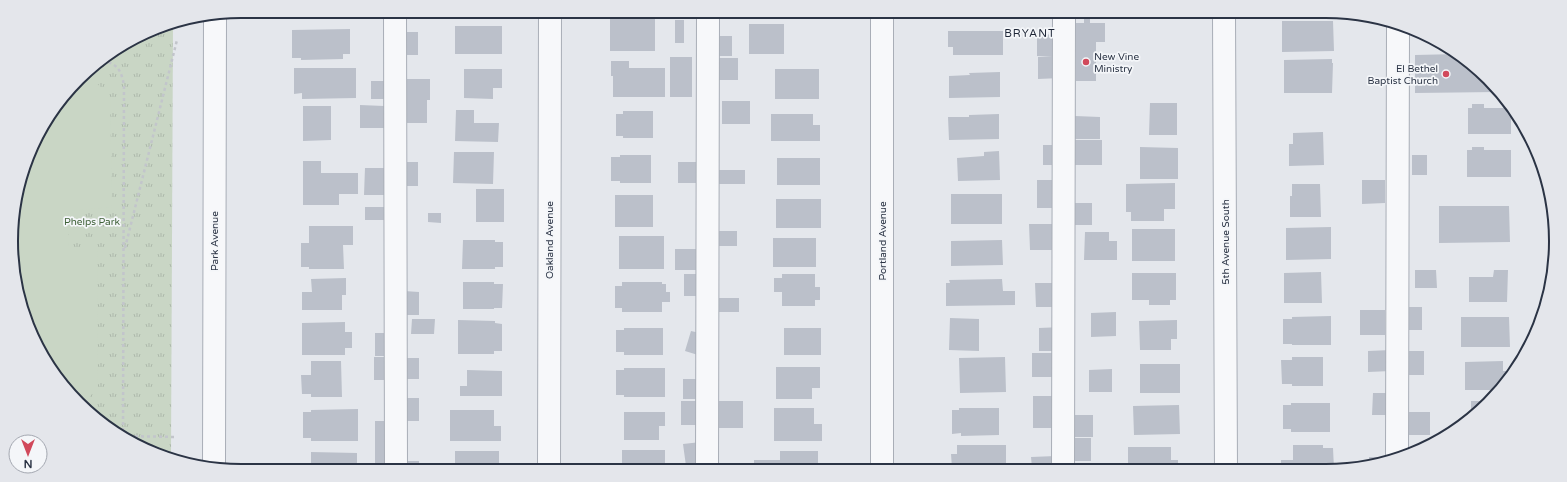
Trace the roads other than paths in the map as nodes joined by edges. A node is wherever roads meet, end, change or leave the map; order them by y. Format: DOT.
graph roads {
  1 [pos="395,18"];
  2 [pos="550,18"];
  3 [pos="708,18"];
  4 [pos="882,18"];
  5 [pos="1064,18"];
  6 [pos="1224,18"];
  7 [pos="215,20"];
  8 [pos="1398,30"];
  9 [pos="1397,452"];
  10 [pos="214,462"];
  11 [pos="396,464"];
  12 [pos="549,464"];
  13 [pos="707,464"];
  14 [pos="882,464"];
  15 [pos="1063,464"];
  16 [pos="1226,464"];
  1 -- 11 [label="street"];
  2 -- 12 [label="street, Oakland Avenue"];
  3 -- 13 [label="street"];
  4 -- 14 [label="street, Portland Avenue"];
  5 -- 15 [label="street"];
  6 -- 16 [label="street, 5th Avenue South"];
  7 -- 10 [label="street, Park Avenue"];
  8 -- 9 [label="street"];
}
